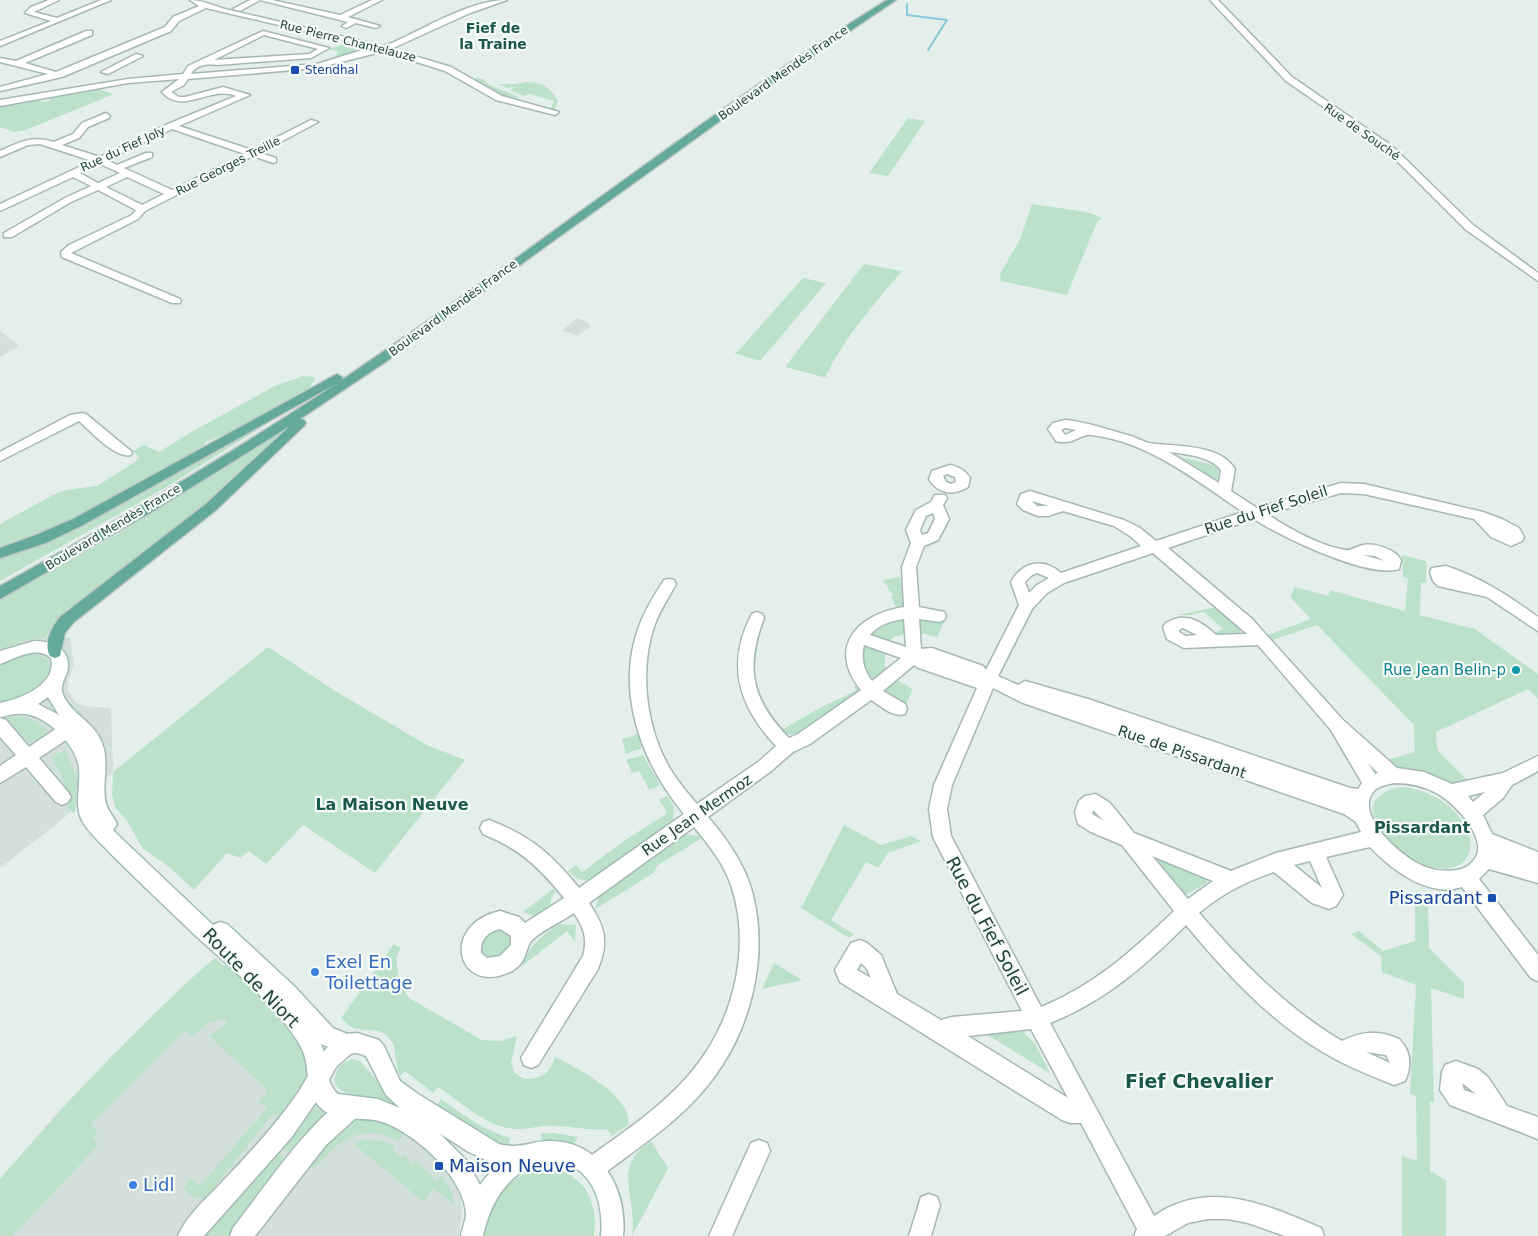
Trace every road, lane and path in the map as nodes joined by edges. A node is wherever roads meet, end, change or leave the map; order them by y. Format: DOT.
graph roads {
  1 [pos="55,0"];
  2 [pos="107,0"];
  3 [pos="194,0"];
  4 [pos="256,0"];
  5 [pos="263,0"];
  6 [pos="378,0"];
  7 [pos="503,0"];
  8 [pos="887,0"];
  9 [pos="892,0"];
  10 [pos="1214,0"];
  11 [pos="313,2"];
  12 [pos="205,6"];
  13 [pos="236,8"];
  14 [pos="300,8"];
  15 [pos="340,18"];
  16 [pos="57,20"];
  17 [pos="268,21"];
  18 [pos="355,22"];
  19 [pos="376,26"];
  20 [pos="295,27"];
  21 [pos="89,33"];
  22 [pos="328,34"];
  23 [pos="277,36"];
  24 [pos="0,44"];
  25 [pos="381,48"];
  26 [pos="139,56"];
  27 [pos="0,60"];
  28 [pos="96,60"];
  29 [pos="205,61"];
  30 [pos="18,63"];
  31 [pos="120,65"];
  32 [pos="105,72"];
  33 [pos="59,75"];
  34 [pos="185,76"];
  35 [pos="0,89"];
  36 [pos="0,103"];
  37 [pos="555,112"];
  38 [pos="106,116"];
  39 [pos="314,122"];
  40 [pos="171,126"];
  41 [pos="54,145"];
  42 [pos="0,154"];
  43 [pos="253,154"];
  44 [pos="149,155"];
  45 [pos="99,160"];
  46 [pos="273,160"];
  47 [pos="117,168"];
  48 [pos="72,173"];
  49 [pos="128,173"];
  50 [pos="99,186"];
  51 [pos="172,194"];
  52 [pos="0,208"];
  53 [pos="142,208"];
  54 [pos="4,234"];
  55 [pos="19,240"];
  56 [pos="1538,278"];
  57 [pos="176,301"];
  58 [pos="401,341"];
  59 [pos="380,360"];
  60 [pos="1088,429"];
  61 [pos="1146,446"];
  62 [pos="126,452"];
  63 [pos="0,457"];
  64 [pos="945,488"];
  65 [pos="1224,491"];
  66 [pos="936,505"];
  67 [pos="1062,505"];
  68 [pos="1256,513"];
  69 [pos="1478,515"];
  70 [pos="918,544"];
  71 [pos="1154,546"];
  72 [pos="0,553"];
  73 [pos="1347,556"];
  74 [pos="1059,579"];
  75 [pos="669,584"];
  76 [pos="0,587"];
  77 [pos="1488,592"];
  78 [pos="0,593"];
  79 [pos="1026,605"];
  80 [pos="912,611"];
  81 [pos="940,616"];
  82 [pos="757,618"];
  83 [pos="1538,625"];
  84 [pos="859,637"];
  85 [pos="1263,639"];
  86 [pos="1213,641"];
  87 [pos="55,652"];
  88 [pos="914,656"];
  89 [pos="1,657"];
  90 [pos="54,681"];
  91 [pos="996,683"];
  92 [pos="870,692"];
  93 [pos="7,708"];
  94 [pos="899,709"];
  95 [pos="0,725"];
  96 [pos="1337,725"];
  97 [pos="72,726"];
  98 [pos="786,747"];
  99 [pos="27,756"];
  100 [pos="1538,763"];
  101 [pos="0,775"];
  102 [pos="1394,775"];
  103 [pos="1506,780"];
  104 [pos="1367,790"];
  105 [pos="1451,792"];
  106 [pos="62,797"];
  107 [pos="695,815"];
  108 [pos="1474,815"];
  109 [pos="1362,816"];
  110 [pos="489,828"];
  111 [pos="1372,838"];
  112 [pos="1486,840"];
  113 [pos="1314,851"];
  114 [pos="1485,860"];
  115 [pos="1538,860"];
  116 [pos="1276,862"];
  117 [pos="1538,874"];
  118 [pos="1466,877"];
  119 [pos="1232,881"];
  120 [pos="576,901"];
  121 [pos="1187,912"];
  122 [pos="521,936"];
  123 [pos="1538,971"];
  124 [pos="890,1000"];
  125 [pos="1036,1018"];
  126 [pos="942,1032"];
  127 [pos="347,1044"];
  128 [pos="1344,1051"];
  129 [pos="530,1058"];
  130 [pos="319,1076"];
  131 [pos="350,1108"];
  132 [pos="1087,1112"];
  133 [pos="1499,1112"];
  134 [pos="1538,1128"];
  135 [pos="758,1150"];
  136 [pos="527,1157"];
  137 [pos="593,1168"];
  138 [pos="930,1205"];
  139 [pos="476,1214"];
  140 [pos="613,1235"];
  141 [pos="1149,1235"];
  142 [pos="189,1236"];
  143 [pos="241,1236"];
  144 [pos="472,1236"];
  145 [pos="720,1236"];
  146 [pos="920,1236"];
  147 [pos="1313,1236"];
  1 -- 16 [label="street"];
  2 -- 16 [label="street"];
  3 -- 12 [label="street, Rue Pierre Chantelauze"];
  4 -- 13 [label="street"];
  5 -- 14 [label="street"];
  6 -- 15 [label="street"];
  7 -- 25 [label="street"];
  8 -- 58 [label="main road, Boulevard Mendès France"];
  9 -- 59 [label="main road, Boulevard Mendès France"];
  10 -- 56 [label="street, Rue de Souché"];
  11 -- 14 [label="street"];
  12 -- 17 [label="street, Rue Pierre Chantelauze"];
  12 -- 28 [label="street"];
  14 -- 15 [label="street"];
  14 -- 17 [label="street"];
  15 -- 18 [label="street"];
  16 -- 24 [label="street"];
  17 -- 20 [label="street, Rue Pierre Chantelauze"];
  18 -- 19 [label="street"];
  18 -- 22 [label="street"];
  20 -- 22 [label="street, Rue Pierre Chantelauze"];
  20 -- 23 [label="street"];
  21 -- 30 [label="street"];
  22 -- 25 [label="street, Rue Pierre Chantelauze"];
  23 -- 29 [label="street"];
  23 -- 29 [label="street"];
  25 -- 34 [label="street"];
  25 -- 37 [label="street, Rue Pierre Chantelauze"];
  26 -- 31 [label="street"];
  27 -- 30 [label="street"];
  28 -- 31 [label="street"];
  28 -- 33 [label="street"];
  29 -- 34 [label="street"];
  30 -- 33 [label="street"];
  31 -- 32 [label="street"];
  33 -- 35 [label="street"];
  34 -- 36 [label="street"];
  34 -- 40 [label="street, Rue du Fief Joly"];
  38 -- 41 [label="street"];
  39 -- 43 [label="street, Rue Georges Treille"];
  40 -- 43 [label="street"];
  40 -- 45 [label="street, Rue du Fief Joly"];
  41 -- 42 [label="street"];
  41 -- 45 [label="street"];
  43 -- 46 [label="street"];
  43 -- 51 [label="street, Rue Georges Treille"];
  44 -- 47 [label="street"];
  45 -- 47 [label="street"];
  45 -- 48 [label="street, Rue du Fief Joly"];
  47 -- 49 [label="street"];
  48 -- 50 [label="street"];
  48 -- 52 [label="street, Rue du Fief Joly"];
  49 -- 50 [label="street"];
  49 -- 51 [label="street"];
  50 -- 53 [label="street"];
  50 -- 54 [label="street"];
  51 -- 53 [label="street, Rue Georges Treille"];
  53 -- 57 [label="street, Rue Georges Treille"];
  54 -- 55 [label="street"];
  58 -- 72 [label="main road"];
  58 -- 76 [label="main road, Boulevard Mendès France"];
  59 -- 78 [label="main road, Boulevard Mendès France"];
  59 -- 87 [label="main road"];
  60 -- 61 [label="street"];
  61 -- 65 [label="street"];
  61 -- 65 [label="street"];
  62 -- 63 [label="street"];
  64 -- 66 [label="street"];
  65 -- 68 [label="street"];
  66 -- 70 [label="street"];
  66 -- 70 [label="street"];
  67 -- 71 [label="street"];
  68 -- 69 [label="street, Rue du Fief Soleil"];
  68 -- 71 [label="street, Rue du Fief Soleil"];
  68 -- 73 [label="street"];
  70 -- 80 [label="street"];
  71 -- 74 [label="street, Rue du Fief Soleil"];
  71 -- 85 [label="street"];
  74 -- 79 [label="street, Rue du Fief Soleil"];
  74 -- 79 [label="street"];
  75 -- 107 [label="street"];
  77 -- 83 [label="street"];
  79 -- 91 [label="street, Rue du Fief Soleil"];
  80 -- 81 [label="street"];
  80 -- 84 [label="street"];
  80 -- 88 [label="street"];
  82 -- 98 [label="street"];
  84 -- 88 [label="street"];
  84 -- 92 [label="street"];
  85 -- 86 [label="street"];
  85 -- 96 [label="street"];
  87 -- 89 [label="street"];
  87 -- 90 [label="street"];
  88 -- 91 [label="street"];
  88 -- 92 [label="street, Rue Jean Mermoz"];
  90 -- 93 [label="street"];
  90 -- 97 [label="street"];
  91 -- 104 [label="street, Rue de Pissardant"];
  91 -- 109 [label="street, Rue de Pissardant"];
  91 -- 125 [label="street, Rue du Fief Soleil"];
  92 -- 94 [label="street"];
  92 -- 98 [label="street, Rue Jean Mermoz"];
  93 -- 97 [label="street"];
  95 -- 99 [label="street"];
  96 -- 102 [label="street"];
  96 -- 104 [label="street"];
  97 -- 99 [label="street"];
  97 -- 127 [label="street, Route de Niort"];
  97 -- 130 [label="street, Route de Niort"];
  98 -- 107 [label="street, Rue Jean Mermoz"];
  99 -- 101 [label="street"];
  99 -- 106 [label="street"];
  100 -- 103 [label="street"];
  102 -- 104 [label="street"];
  102 -- 105 [label="street"];
  103 -- 105 [label="street"];
  103 -- 108 [label="street"];
  104 -- 109 [label="street"];
  105 -- 108 [label="street"];
  107 -- 120 [label="street, Rue Jean Mermoz"];
  107 -- 137 [label="street"];
  108 -- 112 [label="street"];
  109 -- 111 [label="street"];
  110 -- 120 [label="street"];
  111 -- 113 [label="street"];
  111 -- 118 [label="street"];
  112 -- 114 [label="street"];
  112 -- 115 [label="street"];
  113 -- 116 [label="street"];
  113 -- 116 [label="street"];
  114 -- 117 [label="street"];
  114 -- 118 [label="street"];
  116 -- 119 [label="street"];
  118 -- 123 [label="street"];
  119 -- 121 [label="street"];
  119 -- 121 [label="street"];
  120 -- 122 [label="street, Rue Jean Mermoz"];
  120 -- 129 [label="street"];
  121 -- 125 [label="street"];
  121 -- 128 [label="street"];
  124 -- 126 [label="street"];
  125 -- 126 [label="street"];
  125 -- 132 [label="street, Rue du Fief Soleil"];
  126 -- 132 [label="street"];
  127 -- 130 [label="street"];
  127 -- 136 [label="street, Route de Niort"];
  130 -- 131 [label="street, Route de Niort"];
  130 -- 142 [label="street"];
  131 -- 139 [label="street, Route de Niort"];
  131 -- 143 [label="street"];
  132 -- 141 [label="street, Rue du Fief Soleil"];
  133 -- 134 [label="street"];
  135 -- 145 [label="street"];
  136 -- 137 [label="street"];
  136 -- 139 [label="street"];
  137 -- 140 [label="street"];
  138 -- 146 [label="street"];
  139 -- 144 [label="street"];
  141 -- 147 [label="street"];
}
